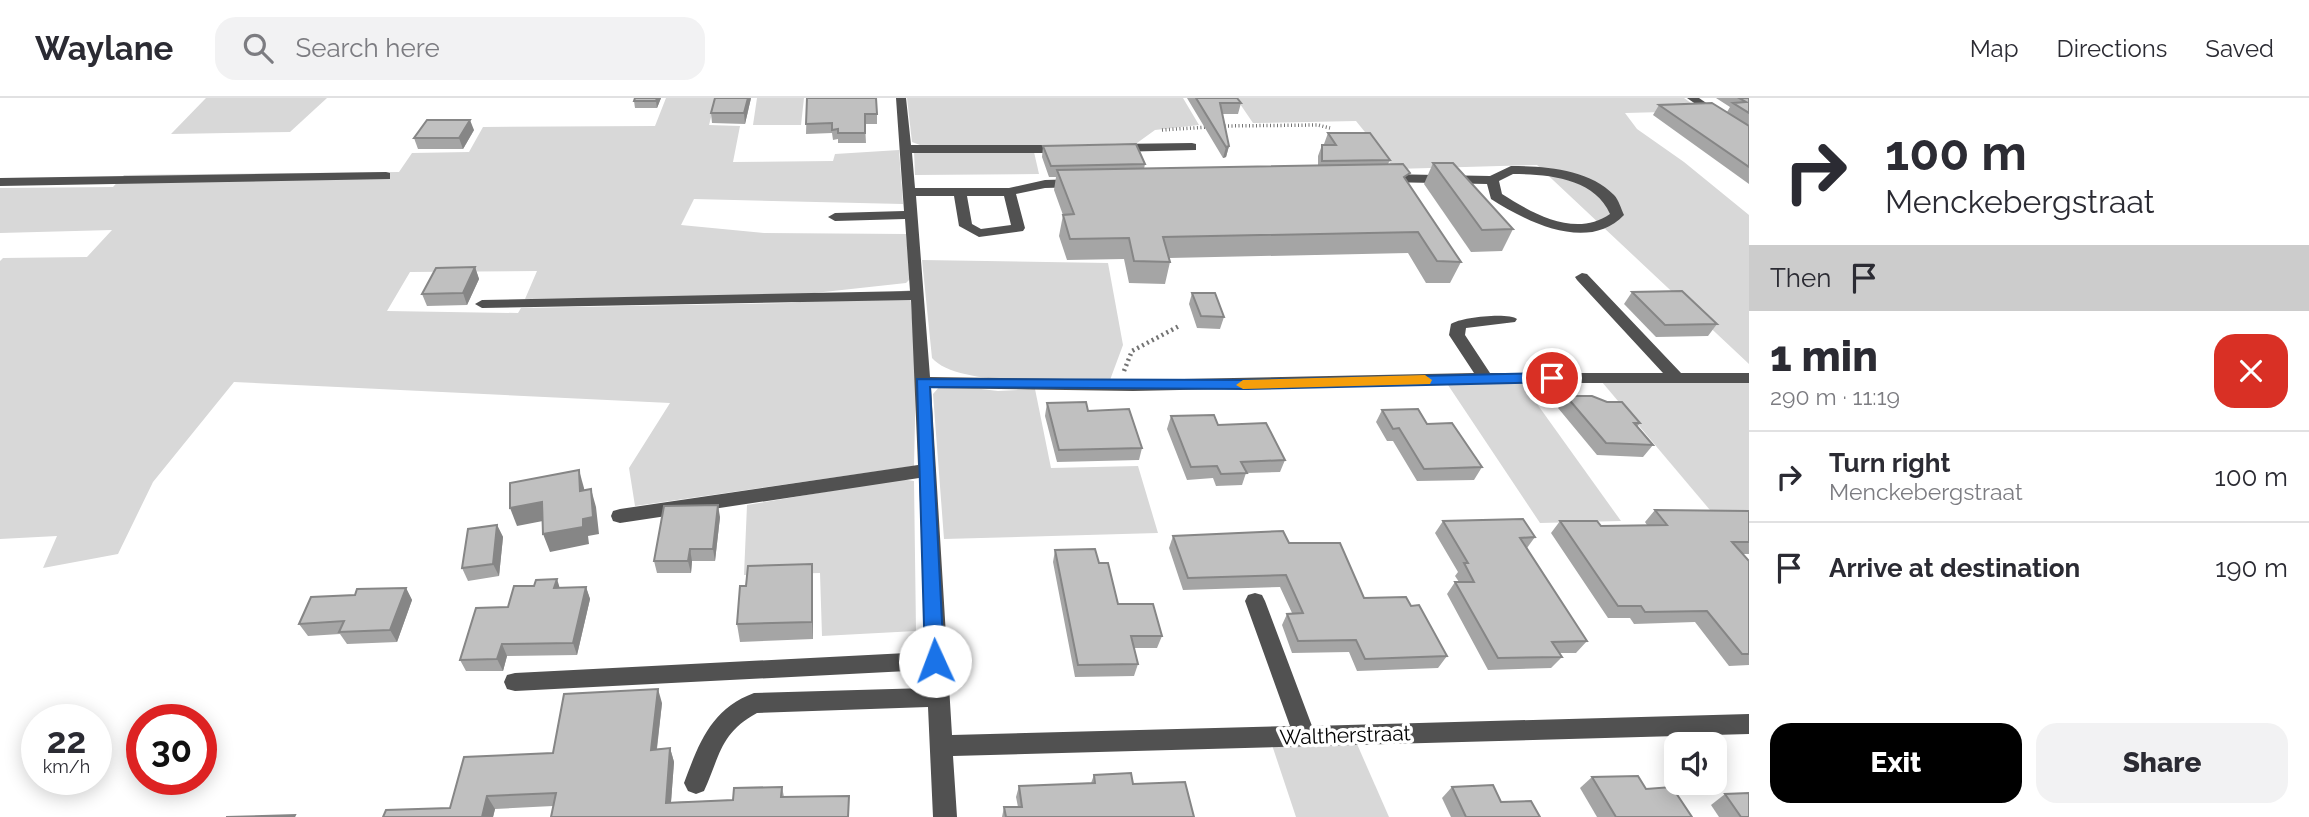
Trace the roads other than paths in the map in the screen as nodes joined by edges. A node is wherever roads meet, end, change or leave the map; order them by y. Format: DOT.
graph roads {
  1 [pos="901,98"];
  2 [pos="1692,98"];
  3 [pos="1749,137"];
  4 [pos="1192,147"];
  5 [pos="905,149"];
  6 [pos="1080,149"];
  7 [pos="1105,149"];
  8 [pos="386,176"];
  9 [pos="1373,178"];
  10 [pos="1492,180"];
  11 [pos="0,182"];
  12 [pos="1099,183"];
  13 [pos="909,192"];
  14 [pos="1009,192"];
  15 [pos="960,193"];
  16 [pos="910,215"];
  17 [pos="835,217"];
  18 [pos="1582,277"];
  19 [pos="918,295"];
  20 [pos="482,304"];
  21 [pos="1510,319"];
  22 [pos="1485,378"];
  23 [pos="1677,379"];
  24 [pos="1749,379"];
  25 [pos="922,382"];
  26 [pos="927,471"];
  27 [pos="620,516"];
  28 [pos="1255,601"];
  29 [pos="935,661"];
  30 [pos="515,682"];
  31 [pos="938,697"];
  32 [pos="1749,724"];
  33 [pos="1305,736"];
  34 [pos="942,746"];
  35 [pos="695,783"];
  36 [pos="946,817"];
  1 -- 5 [label="street"];
  2 -- 3 [label="street"];
  4 -- 7 [label="street"];
  5 -- 6 [label="street"];
  5 -- 13 [label="street"];
  8 -- 11 [label="street"];
  9 -- 10 [label="street"];
  10 -- 10 [label="street"];
  12 -- 14 [label="street"];
  13 -- 15 [label="street"];
  13 -- 16 [label="street"];
  14 -- 15 [label="street"];
  14 -- 15 [label="street"];
  16 -- 17 [label="street"];
  16 -- 19 [label="street"];
  18 -- 23 [label="street"];
  19 -- 20 [label="street"];
  19 -- 25 [label="street"];
  21 -- 22 [label="street"];
  22 -- 23 [label="street"];
  22 -- 25 [label="street"];
  23 -- 24 [label="street"];
  25 -- 26 [label="street"];
  26 -- 27 [label="street"];
  26 -- 29 [label="street"];
  28 -- 33 [label="street"];
  29 -- 30 [label="street"];
  29 -- 31 [label="street"];
  31 -- 34 [label="street"];
  31 -- 35 [label="street"];
  32 -- 33 [label="street, Waltherstraat"];
  33 -- 34 [label="street, Waltherstraat"];
  34 -- 36 [label="street"];
}
